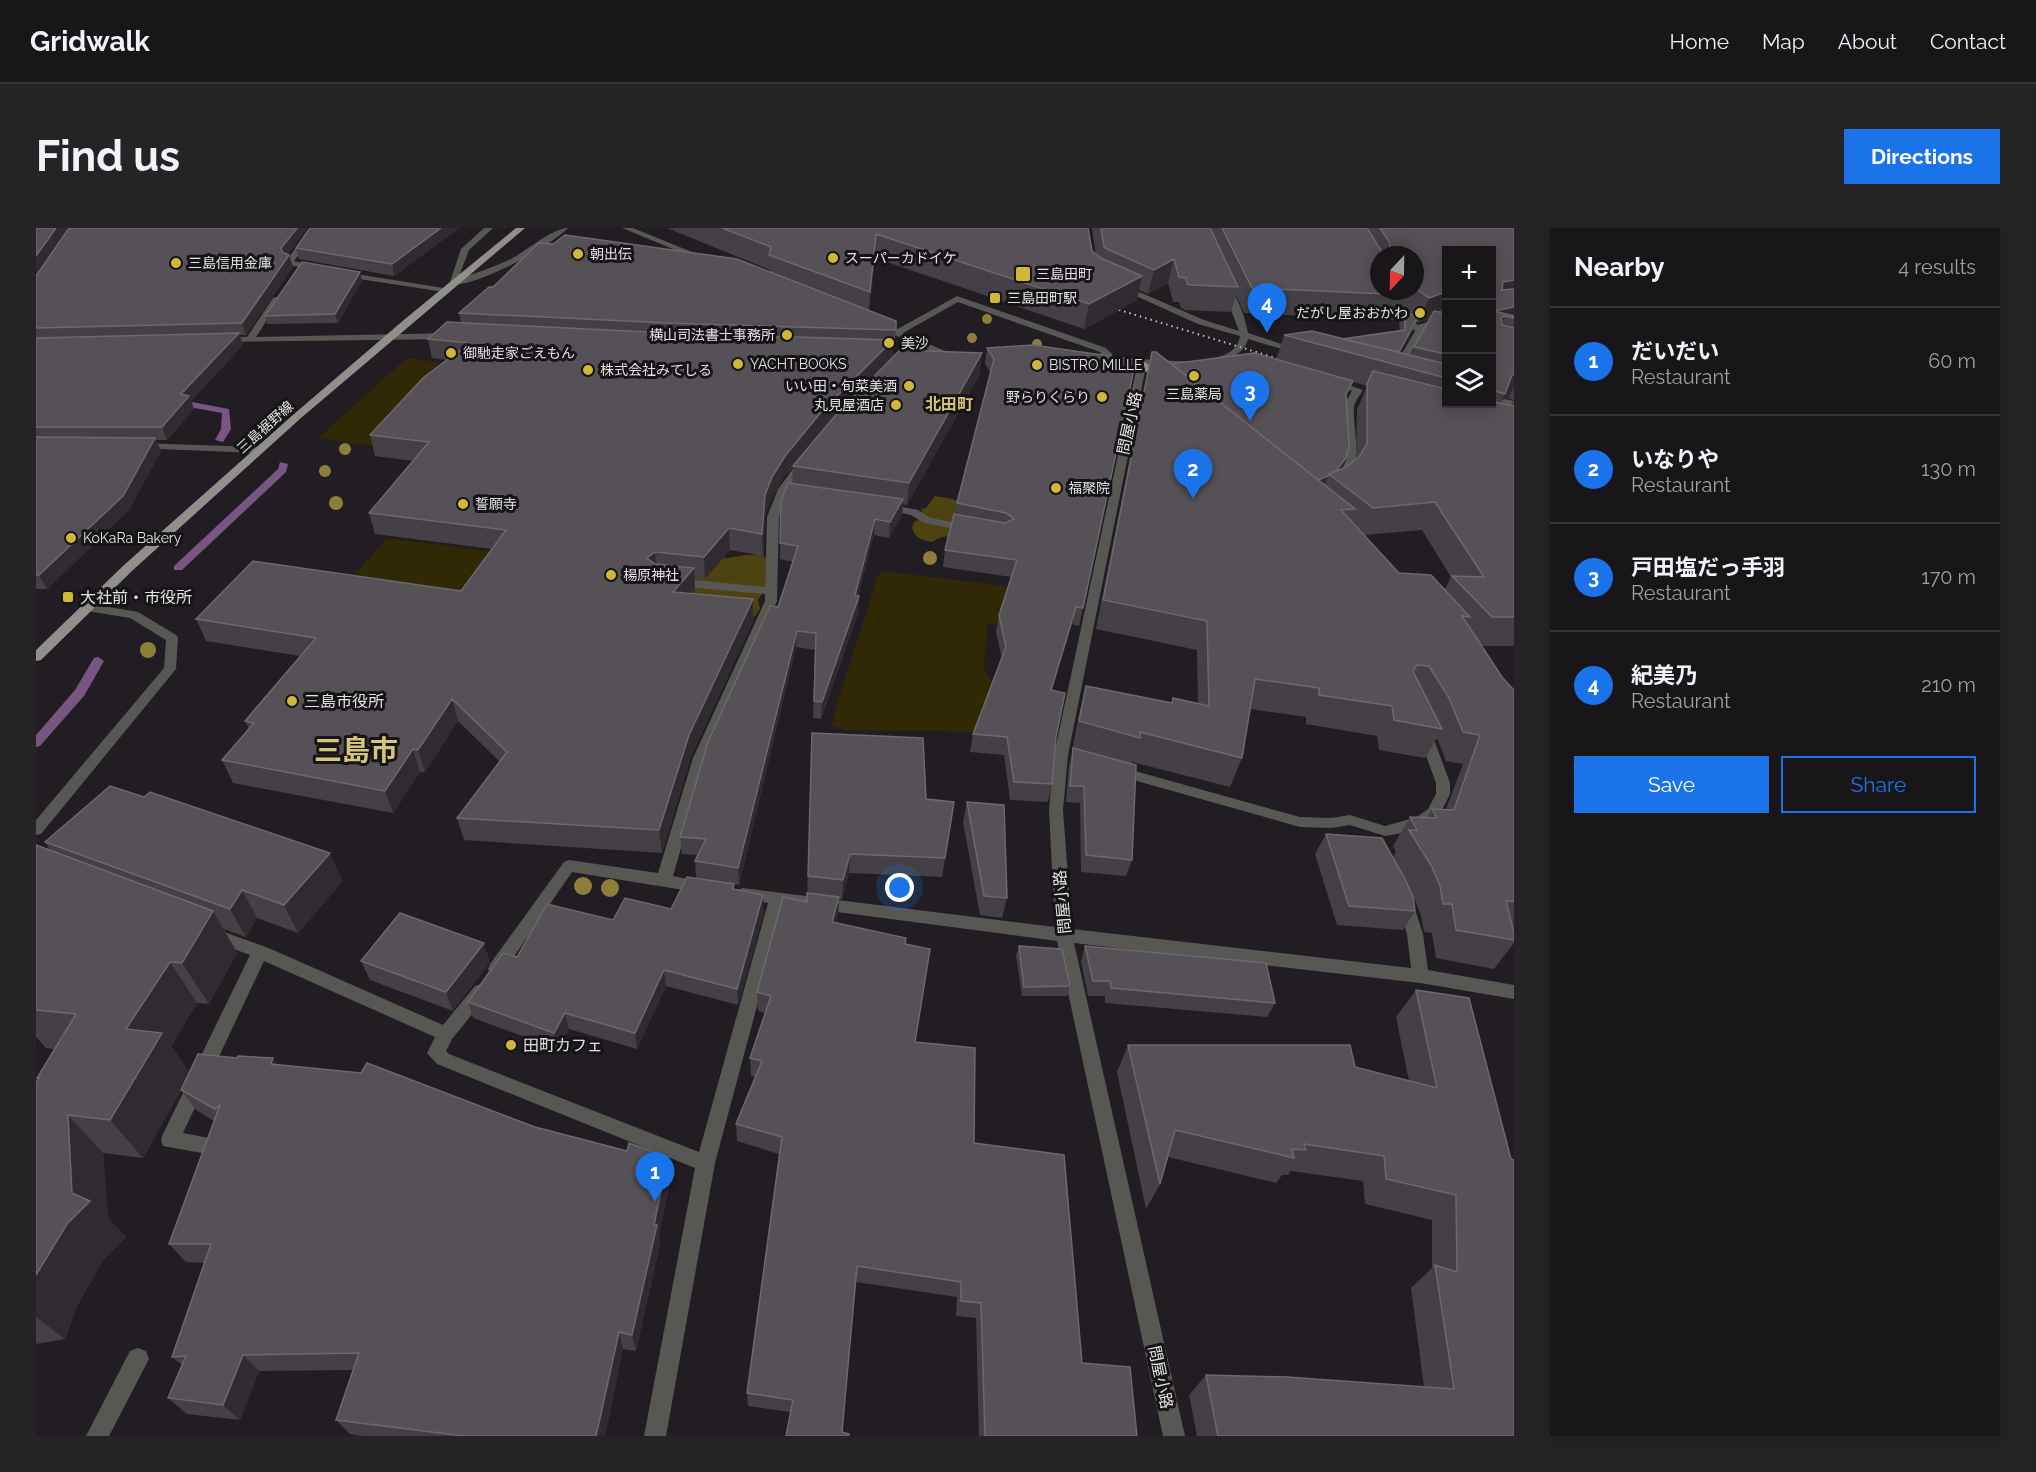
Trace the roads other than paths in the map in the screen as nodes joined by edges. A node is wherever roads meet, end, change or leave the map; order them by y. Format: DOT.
graph roads {
  1 [pos="315,228"];
  2 [pos="489,228"];
  3 [pos="521,228"];
  4 [pos="564,228"];
  5 [pos="626,228"];
  6 [pos="710,261"];
  7 [pos="300,266"];
  8 [pos="1220,272"];
  9 [pos="294,275"];
  10 [pos="1108,282"];
  11 [pos="448,286"];
  12 [pos="281,293"];
  13 [pos="1393,300"];
  14 [pos="1442,319"];
  15 [pos="864,320"];
  16 [pos="1418,330"];
  17 [pos="897,333"];
  18 [pos="1244,335"];
  19 [pos="1442,335"];
  20 [pos="469,336"];
  21 [pos="387,337"];
  22 [pos="213,340"];
  23 [pos="249,340"];
  24 [pos="942,353"];
  25 [pos="953,353"];
  26 [pos="914,355"];
  27 [pos="1312,355"];
  28 [pos="1142,364"];
  29 [pos="1384,372"];
  30 [pos="1395,375"];
  31 [pos="1405,377"];
  32 [pos="1324,380"];
  33 [pos="1174,390"];
  34 [pos="1358,390"];
  35 [pos="1368,392"];
  36 [pos="130,446"];
  37 [pos="259,450"];
  38 [pos="813,450"];
  39 [pos="1335,489"];
  40 [pos="872,505"];
  41 [pos="982,531"];
  42 [pos="668,581"];
  43 [pos="771,591"];
  44 [pos="85,607"];
  45 [pos="36,657"];
  46 [pos="1416,718"];
  47 [pos="1103,767"];
  48 [pos="1362,824"];
  49 [pos="36,830"];
  50 [pos="1372,841"];
  51 [pos="664,880"];
  52 [pos="1398,887"];
  53 [pos="777,900"];
  54 [pos="193,927"];
  55 [pos="1064,935"];
  56 [pos="260,952"];
  57 [pos="1420,976"];
  58 [pos="1514,992"];
  59 [pos="446,1034"];
  60 [pos="213,1146"];
  61 [pos="705,1163"];
  62 [pos="138,1359"];
  63 [pos="97,1436"];
  64 [pos="655,1436"];
  65 [pos="1174,1436"];
  1 -- 7 [label="street"];
  2 -- 11 [label="street"];
  3 -- 11 [label="main road, 三島裾野線"];
  4 -- 11 [label="street"];
  5 -- 6 [label="street"];
  7 -- 9 [label="street"];
  7 -- 11 [label="street"];
  8 -- 18 [label="street"];
  10 -- 18 [label="street"];
  11 -- 21 [label="main road, 三島裾野線"];
  12 -- 23 [label="street"];
  13 -- 16 [label="street"];
  14 -- 16 [label="street"];
  15 -- 17 [label="street"];
  16 -- 19 [label="street"];
  16 -- 30 [label="street"];
  17 -- 24 [label="street"];
  17 -- 28 [label="street"];
  18 -- 27 [label="street"];
  18 -- 28 [label="street"];
  20 -- 21 [label="street"];
  21 -- 23 [label="street"];
  21 -- 37 [label="main road, 三島裾野線"];
  22 -- 23 [label="street"];
  24 -- 25 [label="street"];
  24 -- 26 [label="street"];
  28 -- 33 [label="main road"];
  28 -- 55 [label="street, 問屋小路"];
  29 -- 30 [label="street"];
  30 -- 31 [label="street"];
  32 -- 34 [label="street"];
  34 -- 35 [label="street"];
  34 -- 39 [label="street"];
  36 -- 37 [label="street"];
  37 -- 44 [label="main road, 三島裾野線"];
  38 -- 43 [label="street"];
  40 -- 41 [label="street"];
  42 -- 43 [label="street"];
  43 -- 51 [label="street"];
  44 -- 45 [label="main road, 三島裾野線"];
  44 -- 49 [label="street"];
  46 -- 48 [label="street"];
  47 -- 48 [label="street"];
  48 -- 50 [label="street"];
  51 -- 53 [label="street"];
  51 -- 59 [label="street"];
  52 -- 57 [label="street"];
  53 -- 55 [label="street"];
  53 -- 61 [label="street"];
  54 -- 56 [label="street"];
  55 -- 57 [label="street"];
  55 -- 65 [label="street, 問屋小路"];
  56 -- 59 [label="street"];
  56 -- 60 [label="street"];
  57 -- 58 [label="street"];
  59 -- 61 [label="street"];
  61 -- 64 [label="street"];
  62 -- 63 [label="street"];
}
